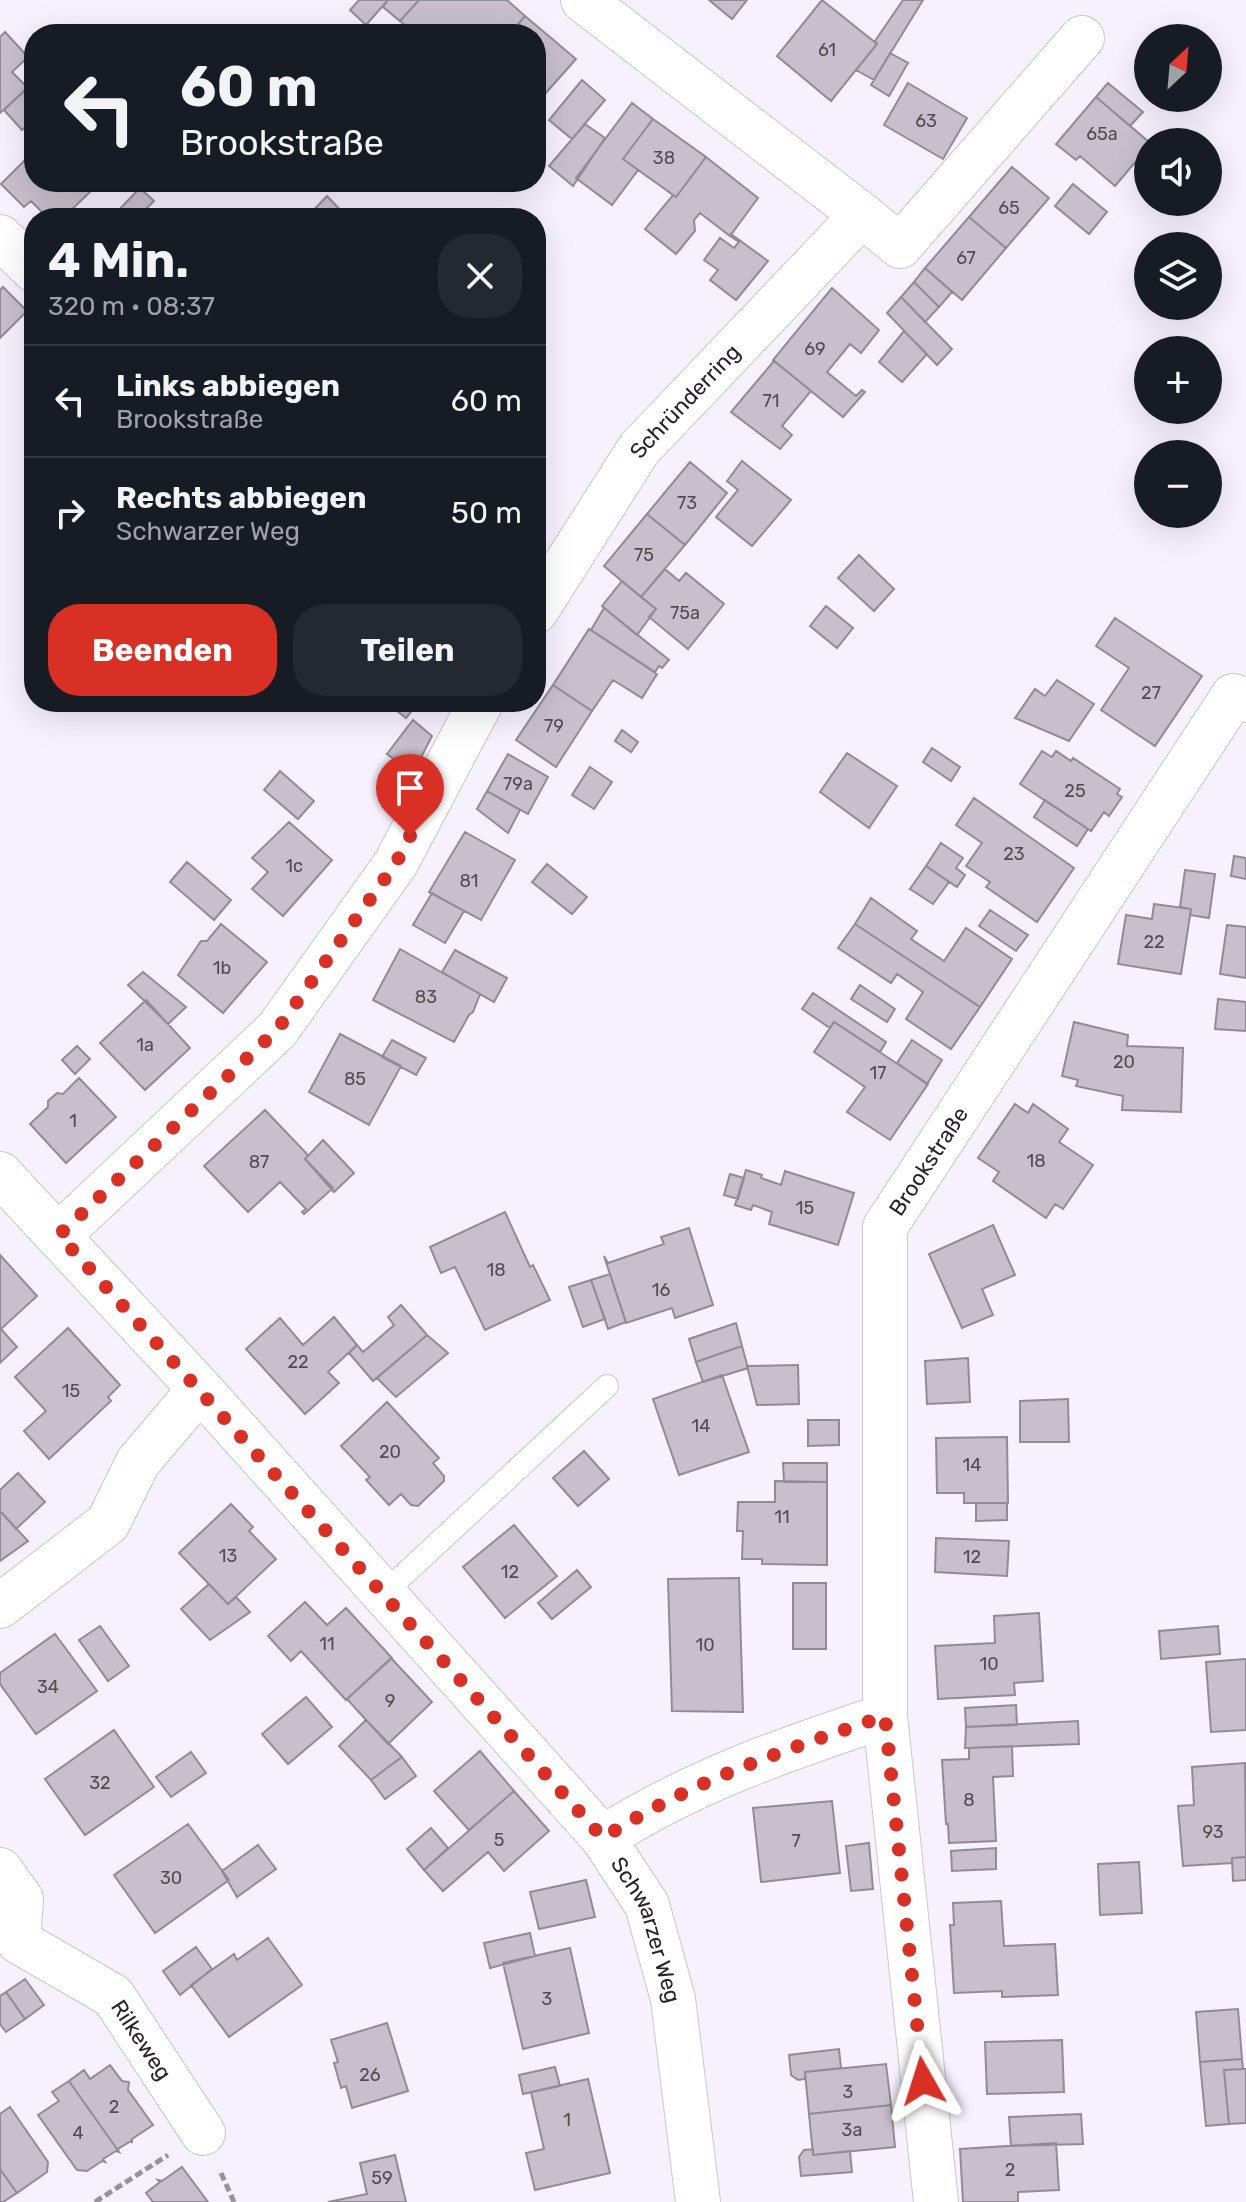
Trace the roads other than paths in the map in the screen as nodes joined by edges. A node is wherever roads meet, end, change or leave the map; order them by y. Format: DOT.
graph roads {
  1 [pos="583,0"];
  2 [pos="1082,38"];
  3 [pos="862,215"];
  4 [pos="0,237"];
  5 [pos="24,260"];
  6 [pos="546,595"];
  7 [pos="1246,700"];
  8 [pos="476,712"];
  9 [pos="0,1174"];
  10 [pos="59,1235"];
  11 [pos="607,1386"];
  12 [pos="200,1389"];
  13 [pos="383,1594"];
  14 [pos="0,1606"];
  15 [pos="885,1716"];
  16 [pos="603,1838"];
  17 [pos="0,1870"];
  18 [pos="9,1947"];
  19 [pos="203,2133"];
  20 [pos="698,2202"];
  21 [pos="936,2202"];
  1 -- 3 [label="street"];
  2 -- 3 [label="street"];
  3 -- 6 [label="street, Schründerring"];
  4 -- 5 [label="street"];
  7 -- 15 [label="street, Brookstraße"];
  8 -- 10 [label="street"];
  9 -- 10 [label="street, Schwarzer Weg"];
  10 -- 12 [label="street, Schwarzer Weg"];
  11 -- 13 [label="lane"];
  12 -- 13 [label="street, Schwarzer Weg"];
  12 -- 14 [label="street"];
  13 -- 16 [label="street, Schwarzer Weg"];
  15 -- 16 [label="street"];
  15 -- 21 [label="street, Brookstraße"];
  16 -- 20 [label="street, Schwarzer Weg"];
  17 -- 18 [label="street, Rilkeweg"];
  18 -- 19 [label="street, Rilkeweg"];
}
